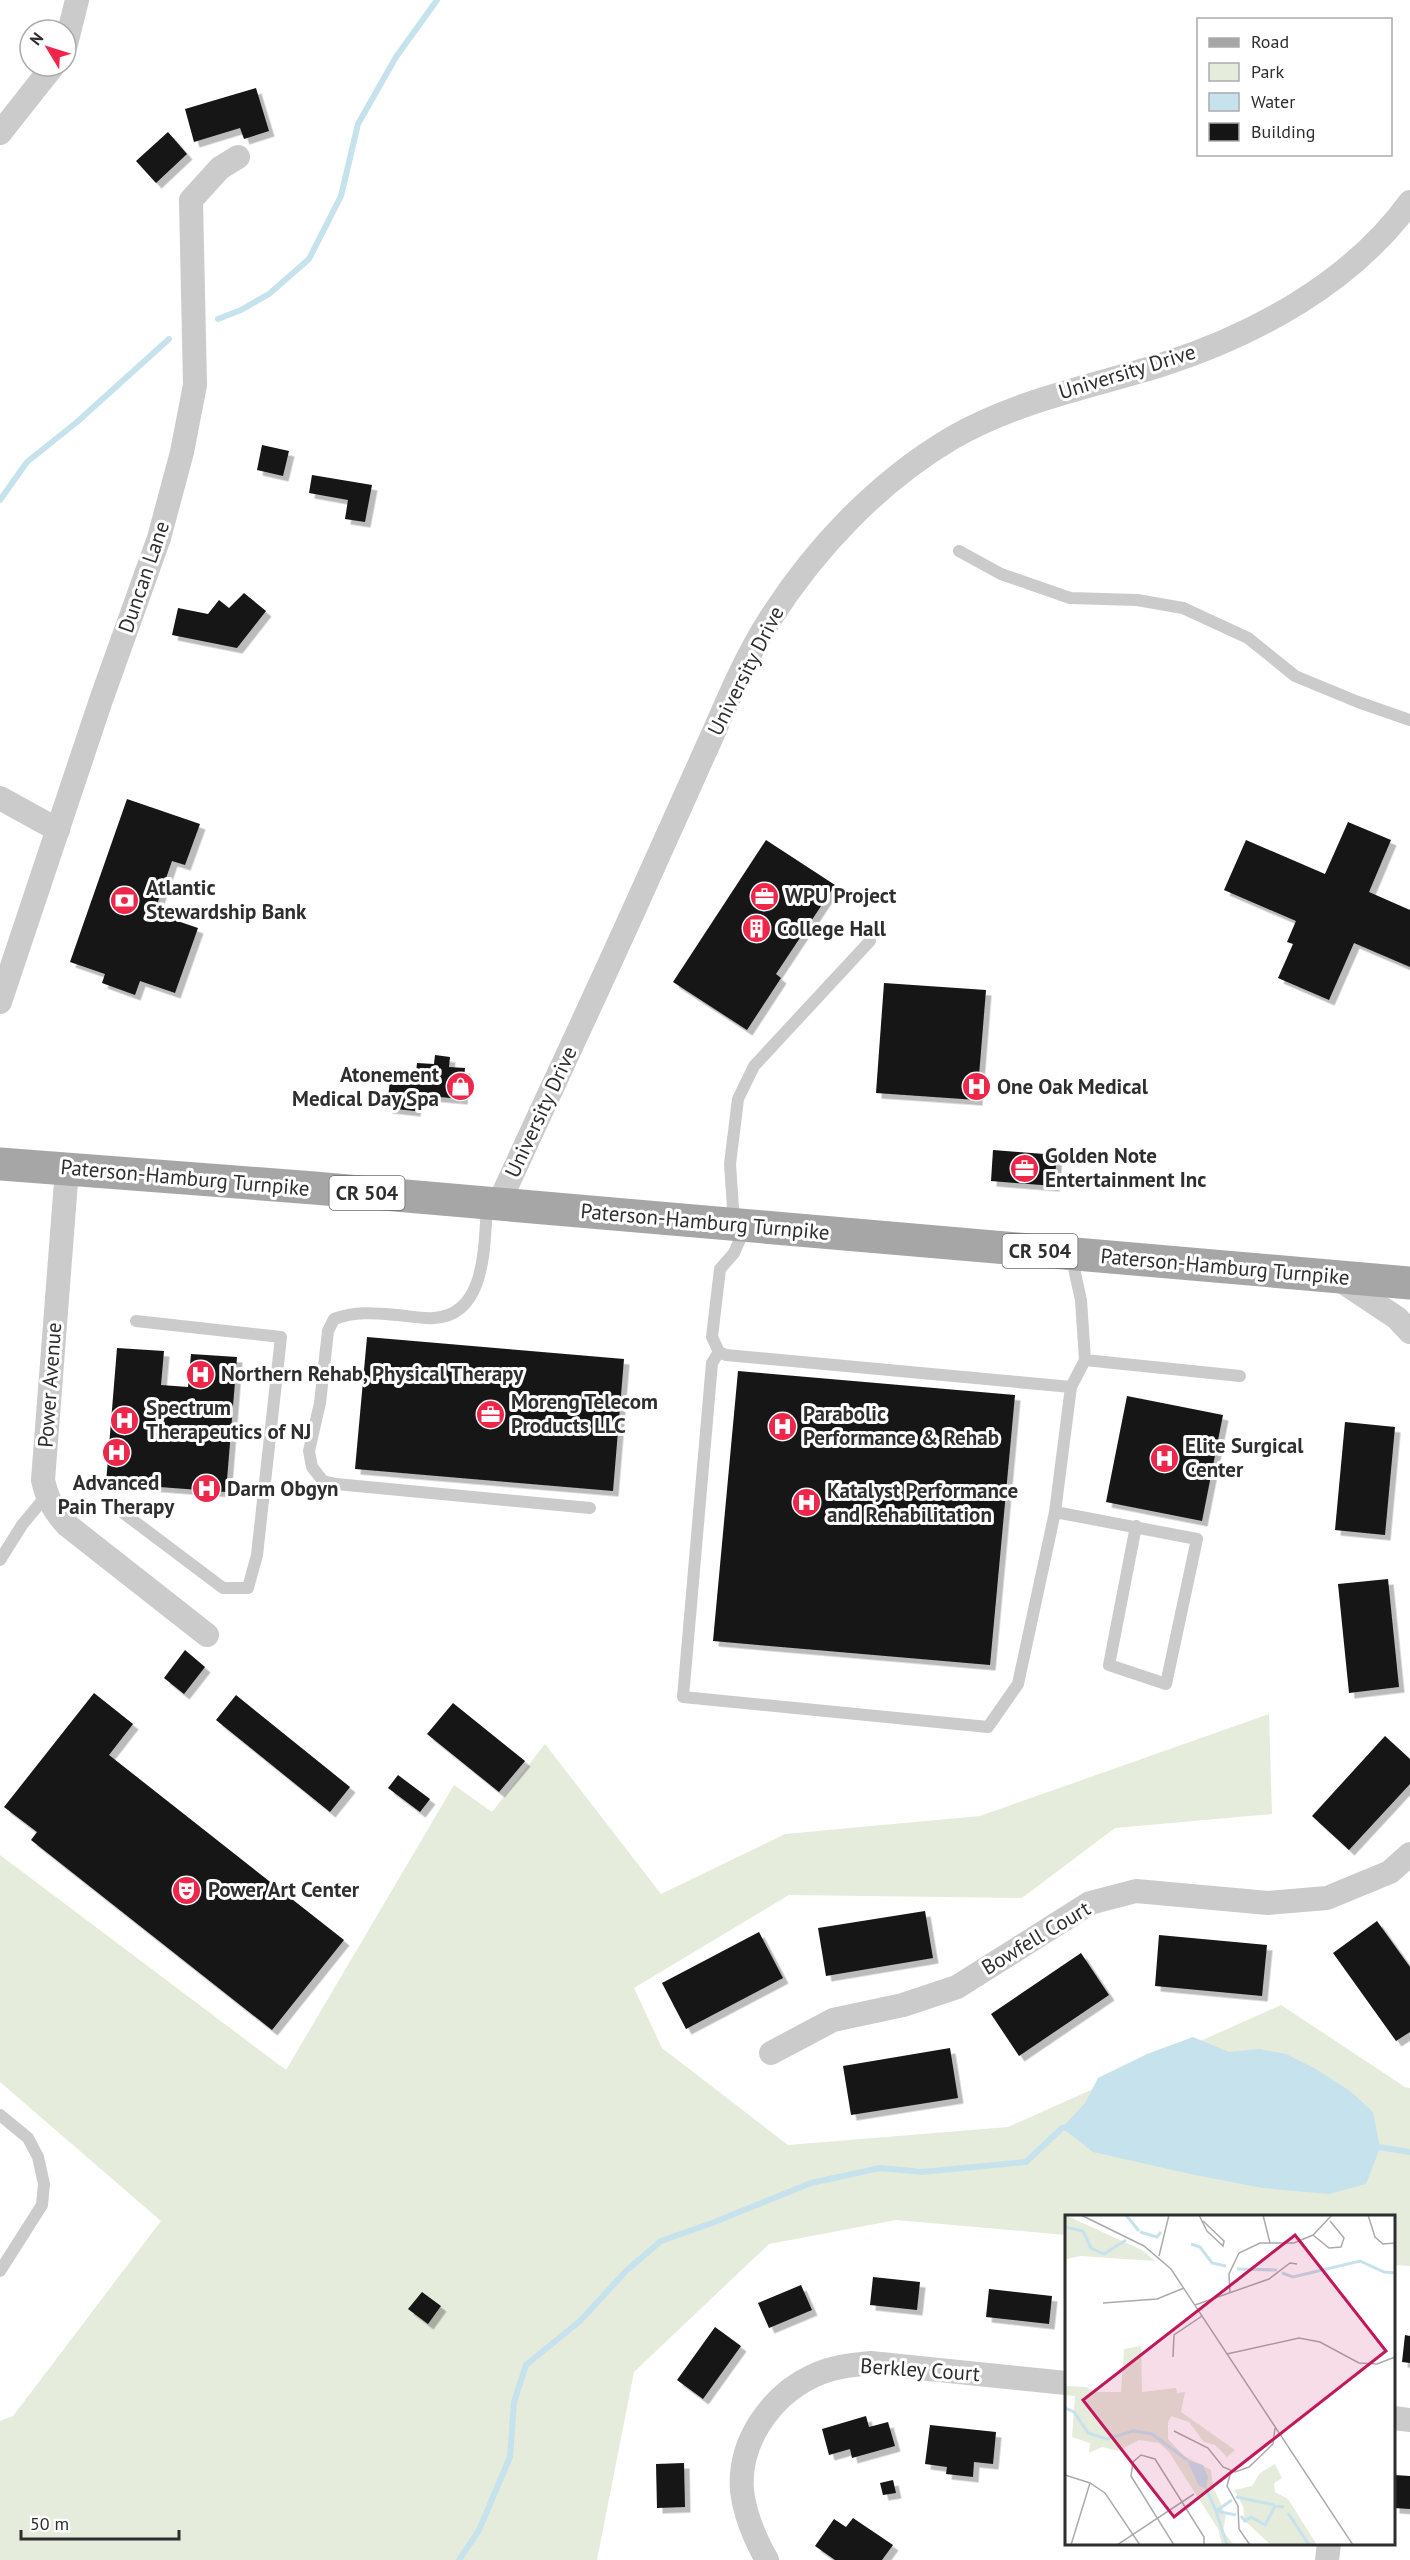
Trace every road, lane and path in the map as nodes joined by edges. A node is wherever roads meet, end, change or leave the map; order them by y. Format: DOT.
graph roads {
  1 [pos="77,0"];
  2 [pos="72,18"];
  3 [pos="44,78"];
  4 [pos="0,134"];
  5 [pos="238,157"];
  6 [pos="1410,202"];
  7 [pos="959,551"];
  8 [pos="1410,720"];
  9 [pos="0,798"];
  10 [pos="58,830"];
  11 [pos="870,941"];
  12 [pos="0,1002"];
  13 [pos="0,1164"];
  14 [pos="67,1169"];
  15 [pos="493,1204"];
  16 [pos="740,1225"];
  17 [pos="1071,1254"];
  18 [pos="1335,1277"];
  19 [pos="1410,1283"];
  20 [pos="136,1321"];
  21 [pos="1410,1332"];
  22 [pos="718,1352"];
  23 [pos="1085,1360"];
  24 [pos="1240,1376"];
  25 [pos="1071,1387"];
  26 [pos="46,1496"];
  27 [pos="590,1508"];
  28 [pos="118,1509"];
  29 [pos="1054,1512"];
  30 [pos="1136,1526"];
  31 [pos="0,1560"];
  32 [pos="207,1635"];
  33 [pos="1407,1865"];
  34 [pos="771,2053"];
  35 [pos="0,2115"];
  36 [pos="0,2271"];
  37 [pos="1065,2383"];
  38 [pos="1395,2418"];
  39 [pos="1410,2420"];
  40 [pos="1329,2545"];
  41 [pos="767,2560"];
  42 [pos="1327,2560"];
  1 -- 2 [label="street"];
  3 -- 4 [label="street"];
  5 -- 10 [label="street, Duncan Lane"];
  6 -- 15 [label="street, University Drive"];
  7 -- 8 [label="lane"];
  9 -- 10 [label="street"];
  10 -- 12 [label="street, Duncan Lane"];
  11 -- 16 [label="lane"];
  13 -- 14 [label="main road, Paterson-Hamburg Turnpike / CR 504"];
  14 -- 15 [label="main road, Paterson-Hamburg Turnpike / CR 504"];
  14 -- 26 [label="street, Power Avenue"];
  15 -- 16 [label="main road, Paterson-Hamburg Turnpike / CR 504"];
  15 -- 27 [label="lane"];
  16 -- 17 [label="main road, Paterson-Hamburg Turnpike / CR 504"];
  16 -- 22 [label="lane"];
  17 -- 18 [label="main road, Paterson-Hamburg Turnpike / CR 504"];
  17 -- 23 [label="lane"];
  18 -- 19 [label="main road, Paterson-Hamburg Turnpike / CR 504"];
  18 -- 21 [label="street"];
  20 -- 28 [label="lane"];
  22 -- 25 [label="lane"];
  22 -- 29 [label="lane"];
  23 -- 24 [label="lane"];
  23 -- 25 [label="lane"];
  25 -- 29 [label="lane"];
  26 -- 31 [label="lane"];
  26 -- 32 [label="street"];
  29 -- 30 [label="lane"];
  30 -- 30 [label="lane"];
  33 -- 34 [label="street, Bowfell Court"];
  35 -- 36 [label="lane"];
  37 -- 41 [label="street, Berkley Court"];
  38 -- 39 [label="street"];
  40 -- 42 [label="street"];
}
